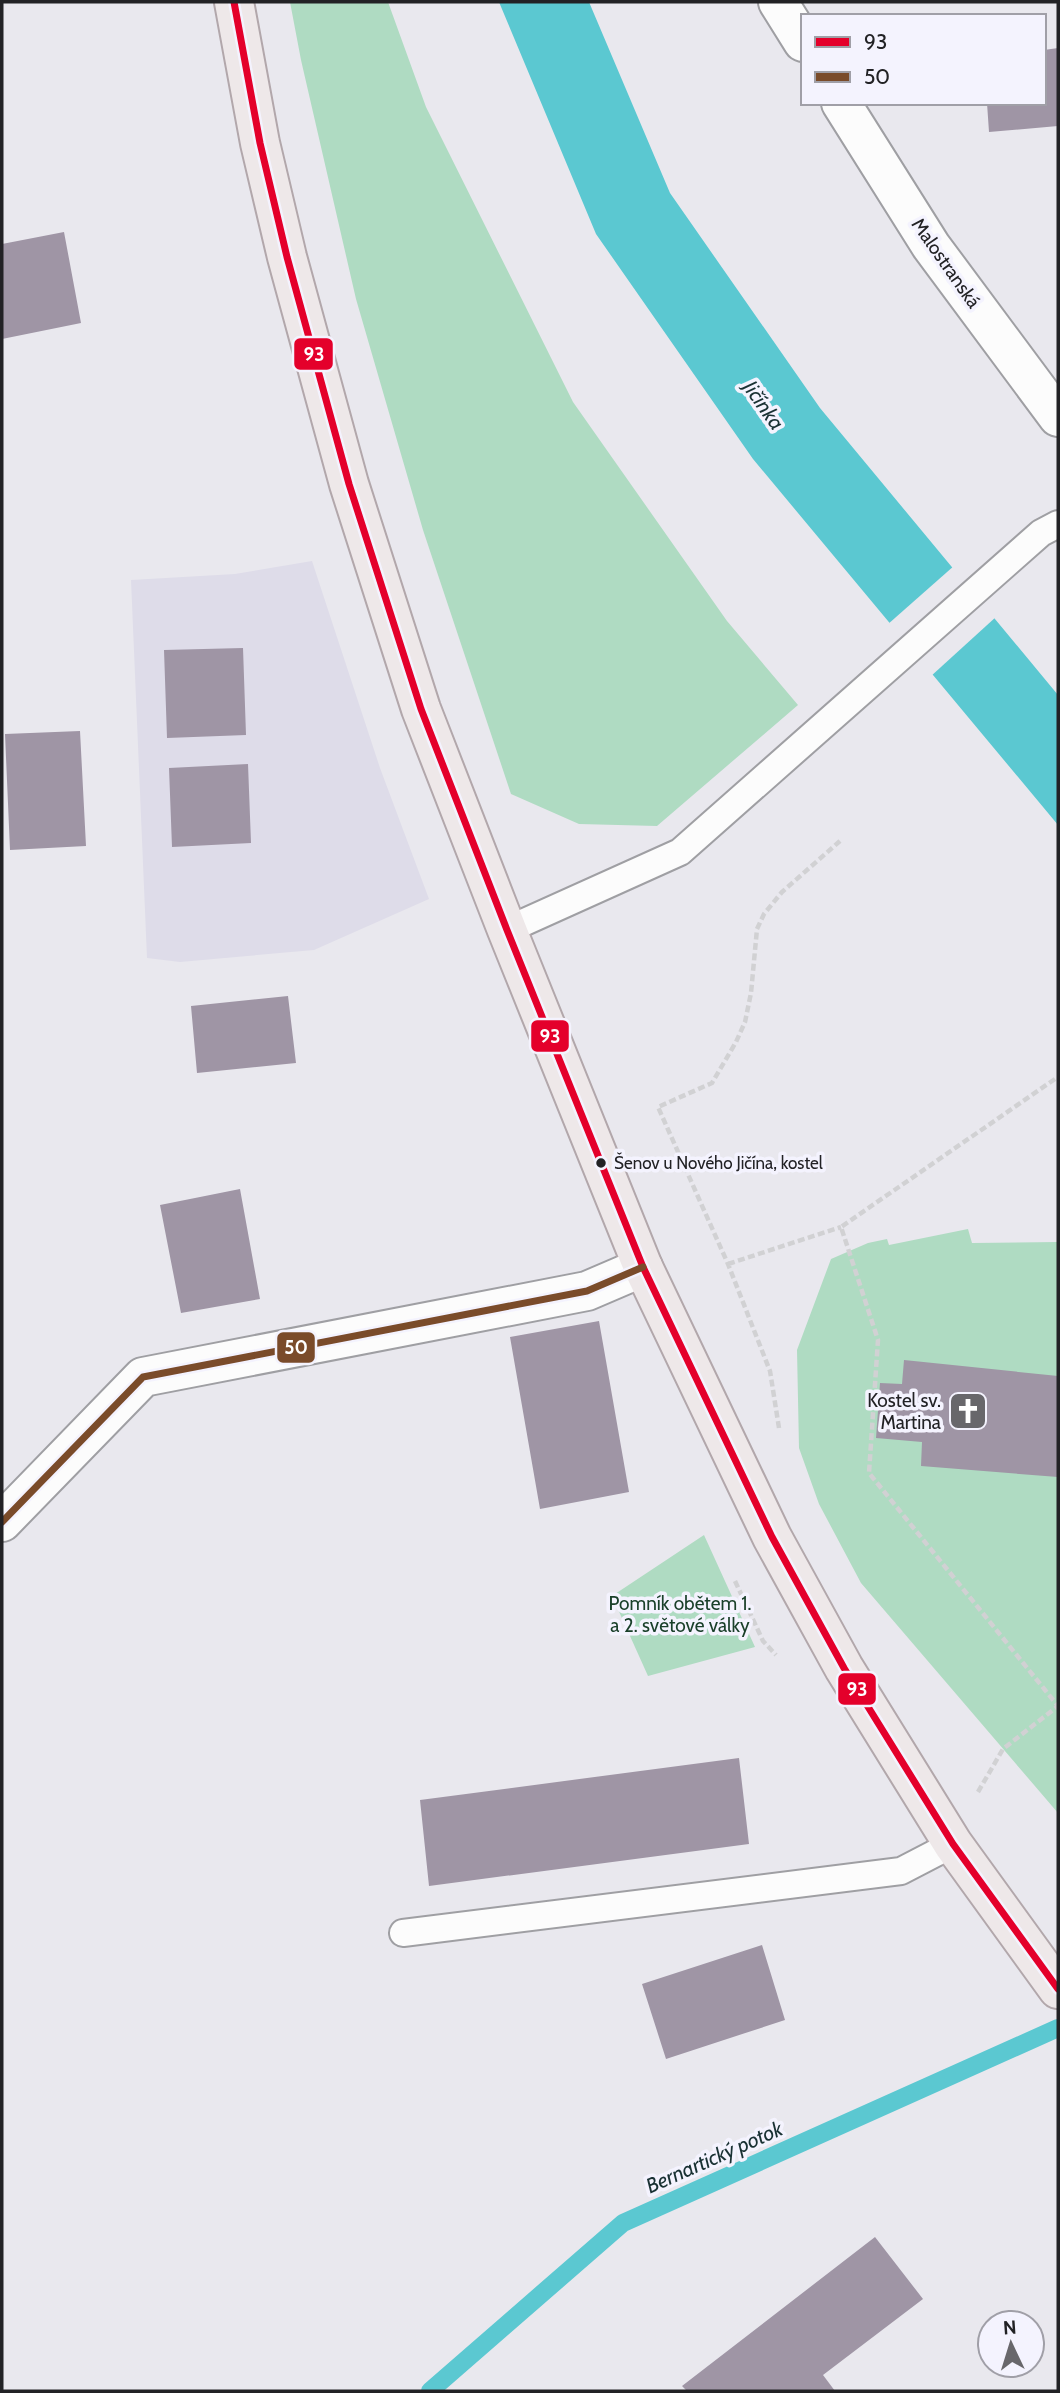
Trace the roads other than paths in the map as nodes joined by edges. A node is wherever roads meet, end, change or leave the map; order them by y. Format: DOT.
graph roads {
  1 [pos="234,2"];
  2 [pos="778,2"];
  3 [pos="801,39"];
  4 [pos="842,105"];
  5 [pos="1058,417"];
  6 [pos="1049,529"];
  7 [pos="507,930"];
  8 [pos="643,1267"];
  9 [pos="2,1522"];
  10 [pos="953,1844"];
  11 [pos="403,1933"];
  12 [pos="1055,1985"];
  1 -- 7 [label="main road"];
  2 -- 3 [label="street"];
  4 -- 5 [label="street, Malostranská"];
  6 -- 7 [label="lane"];
  7 -- 8 [label="main road"];
  8 -- 9 [label="street"];
  8 -- 10 [label="main road"];
  10 -- 11 [label="lane"];
  10 -- 12 [label="main road"];
}
